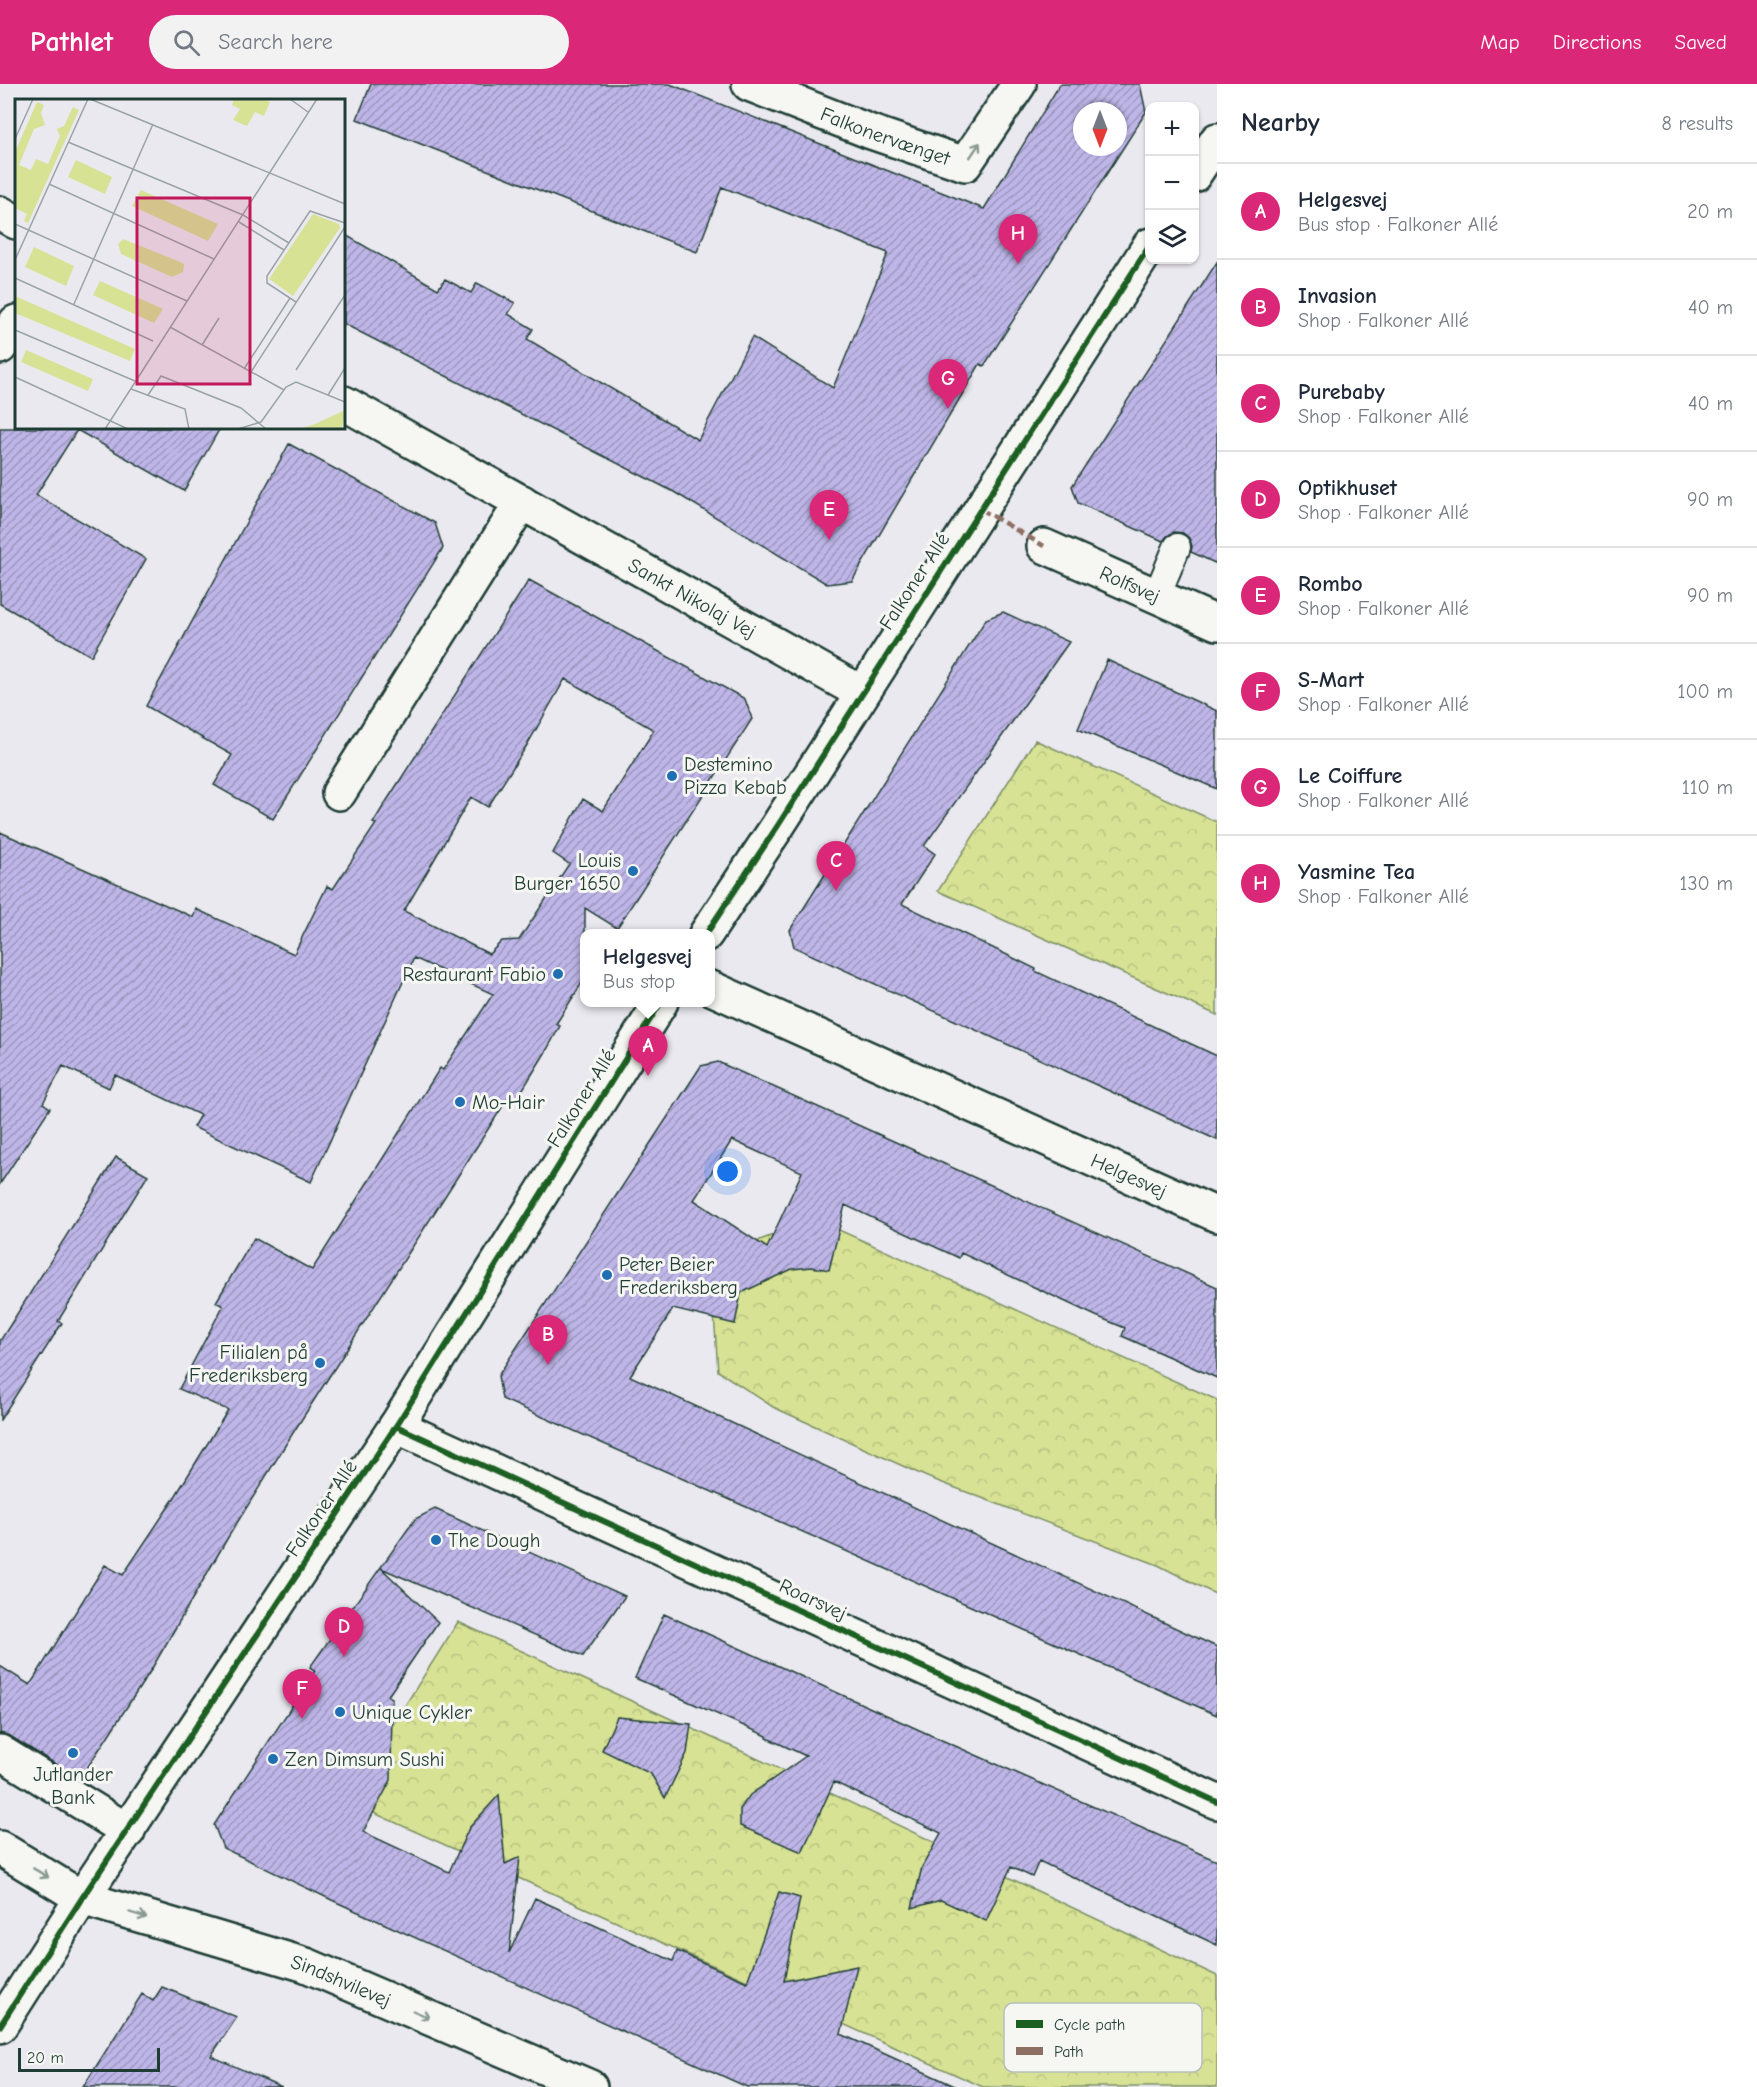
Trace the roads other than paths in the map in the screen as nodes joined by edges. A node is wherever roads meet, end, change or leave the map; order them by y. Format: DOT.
graph roads {
  1 [pos="749,84"];
  2 [pos="1019,84"];
  3 [pos="1217,140"];
  4 [pos="1199,167"];
  5 [pos="0,213"];
  6 [pos="15,221"];
  7 [pos="1145,251"];
  8 [pos="15,324"];
  9 [pos="0,347"];
  10 [pos="345,404"];
  11 [pos="522,502"];
  12 [pos="1044,546"];
  13 [pos="1177,547"];
  14 [pos="1156,595"];
  15 [pos="1217,623"];
  16 [pos="862,693"];
  17 [pos="339,793"];
  18 [pos="709,929"];
  19 [pos="715,990"];
  20 [pos="658,1007"];
  21 [pos="1217,1215"];
  22 [pos="396,1426"];
  23 [pos="0,1752"];
  24 [pos="1217,1802"];
  25 [pos="128,1831"];
  26 [pos="0,1848"];
  27 [pos="82,1898"];
  28 [pos="0,2026"];
  29 [pos="590,2087"];
  1 -- 2 [label="street, Falkonervænget, one-way"];
  3 -- 4 [label="street"];
  5 -- 6 [label="street"];
  7 -- 16 [label="street, Falkoner Allé"];
  8 -- 9 [label="street"];
  10 -- 11 [label="street, Sankt Nikolaj Vej"];
  11 -- 16 [label="street, Sankt Nikolaj Vej"];
  11 -- 17 [label="street"];
  12 -- 14 [label="street, Rolfsvej"];
  13 -- 14 [label="lane"];
  14 -- 15 [label="street, Rolfsvej"];
  16 -- 18 [label="street, Falkoner Allé"];
  19 -- 21 [label="street, Helgesvej"];
  20 -- 22 [label="street, Falkoner Allé"];
  22 -- 24 [label="street, Roarsvej"];
  22 -- 25 [label="street, Falkoner Allé"];
  23 -- 25 [label="street"];
  25 -- 27 [label="street, Falkoner Allé"];
  26 -- 27 [label="street, Sindshvilevej, one-way"];
  27 -- 28 [label="street, Falkoner Allé"];
  27 -- 29 [label="street, Sindshvilevej, one-way"];
}
